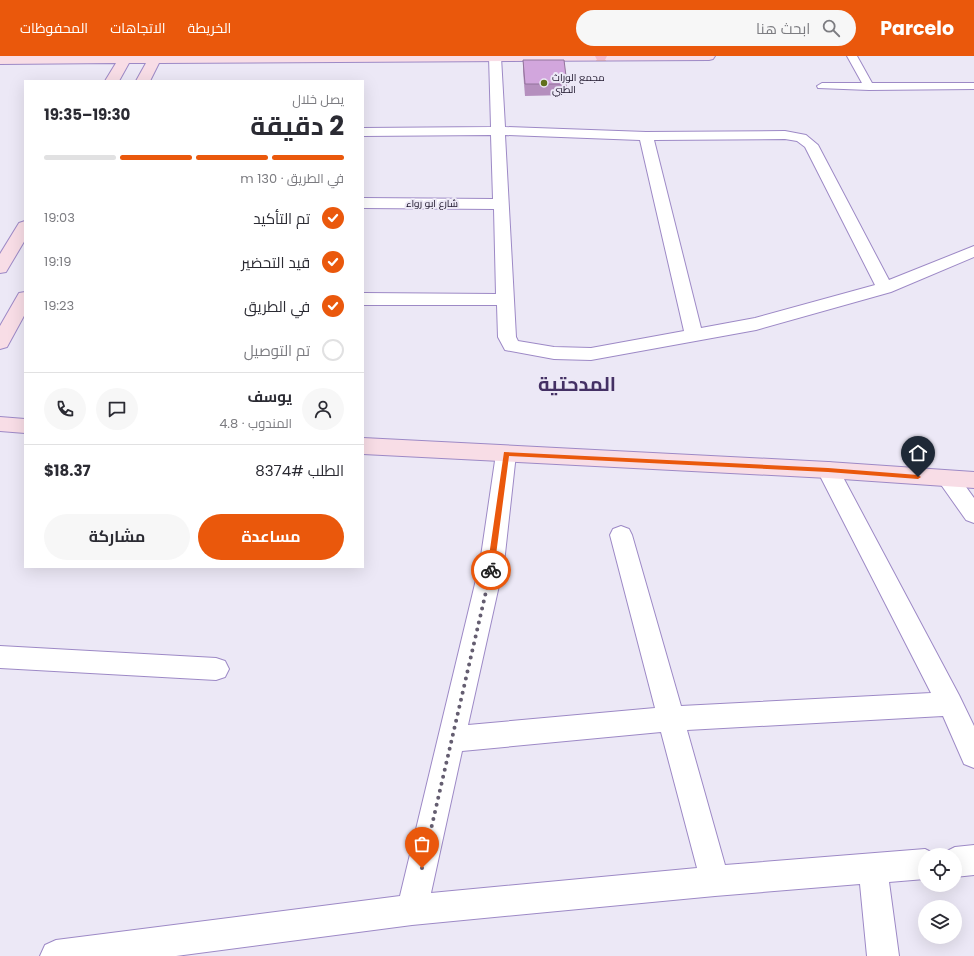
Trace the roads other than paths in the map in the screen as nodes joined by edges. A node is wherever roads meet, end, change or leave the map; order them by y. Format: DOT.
graph roads {
  1 [pos="601,56"];
  2 [pos="709,56"];
  3 [pos="852,56"];
  4 [pos="495,57"];
  5 [pos="125,58"];
  6 [pos="155,58"];
  7 [pos="0,60"];
  8 [pos="113,80"];
  9 [pos="144,80"];
  10 [pos="822,86"];
  11 [pos="974,86"];
  12 [pos="869,87"];
  13 [pos="499,131"];
  14 [pos="364,132"];
  15 [pos="646,136"];
  16 [pos="364,203"];
  17 [pos="502,204"];
  18 [pos="24,228"];
  19 [pos="974,251"];
  20 [pos="0,268"];
  21 [pos="885,288"];
  22 [pos="24,299"];
  23 [pos="364,299"];
  24 [pos="506,300"];
  25 [pos="694,335"];
  26 [pos="0,343"];
  27 [pos="0,424"];
  28 [pos="24,426"];
  29 [pos="364,446"];
  30 [pos="506,454"];
  31 [pos="828,470"];
  32 [pos="948,479"];
  33 [pos="974,480"];
  34 [pos="974,514"];
  35 [pos="621,535"];
  36 [pos="0,657"];
  37 [pos="216,669"];
  38 [pos="950,704"];
  39 [pos="671,719"];
  40 [pos="452,739"];
  41 [pos="974,755"];
  42 [pos="974,860"];
  43 [pos="962,861"];
  44 [pos="918,865"];
  45 [pos="873,868"];
  46 [pos="715,881"];
  47 [pos="412,910"];
  48 [pos="56,956"];
  49 [pos="883,956"];
  1 -- 2 [label="street"];
  1 -- 4 [label="street"];
  3 -- 12 [label="lane"];
  4 -- 6 [label="street"];
  4 -- 13 [label="street"];
  5 -- 6 [label="street"];
  5 -- 7 [label="street"];
  5 -- 8 [label="street"];
  6 -- 9 [label="street"];
  10 -- 12 [label="lane"];
  11 -- 12 [label="lane"];
  13 -- 14 [label="street"];
  13 -- 15 [label="street"];
  13 -- 17 [label="street"];
  15 -- 21 [label="street"];
  15 -- 25 [label="street"];
  16 -- 17 [label="street, شارع ابو رواء"];
  17 -- 24 [label="street"];
  18 -- 20 [label="street"];
  19 -- 21 [label="street"];
  21 -- 25 [label="street"];
  22 -- 26 [label="street"];
  23 -- 24 [label="street"];
  24 -- 25 [label="street"];
  27 -- 28 [label="street"];
  29 -- 30 [label="street"];
  30 -- 31 [label="street"];
  30 -- 40 [label="street"];
  31 -- 32 [label="street"];
  31 -- 38 [label="street"];
  32 -- 33 [label="street"];
  32 -- 34 [label="street"];
  35 -- 39 [label="street"];
  36 -- 37 [label="street"];
  38 -- 39 [label="street"];
  38 -- 41 [label="street"];
  39 -- 40 [label="street"];
  39 -- 46 [label="street"];
  40 -- 47 [label="street"];
  42 -- 43 [label="street"];
  44 -- 45 [label="street"];
  45 -- 46 [label="street"];
  45 -- 49 [label="street"];
  46 -- 47 [label="street"];
  47 -- 48 [label="street"];
}
